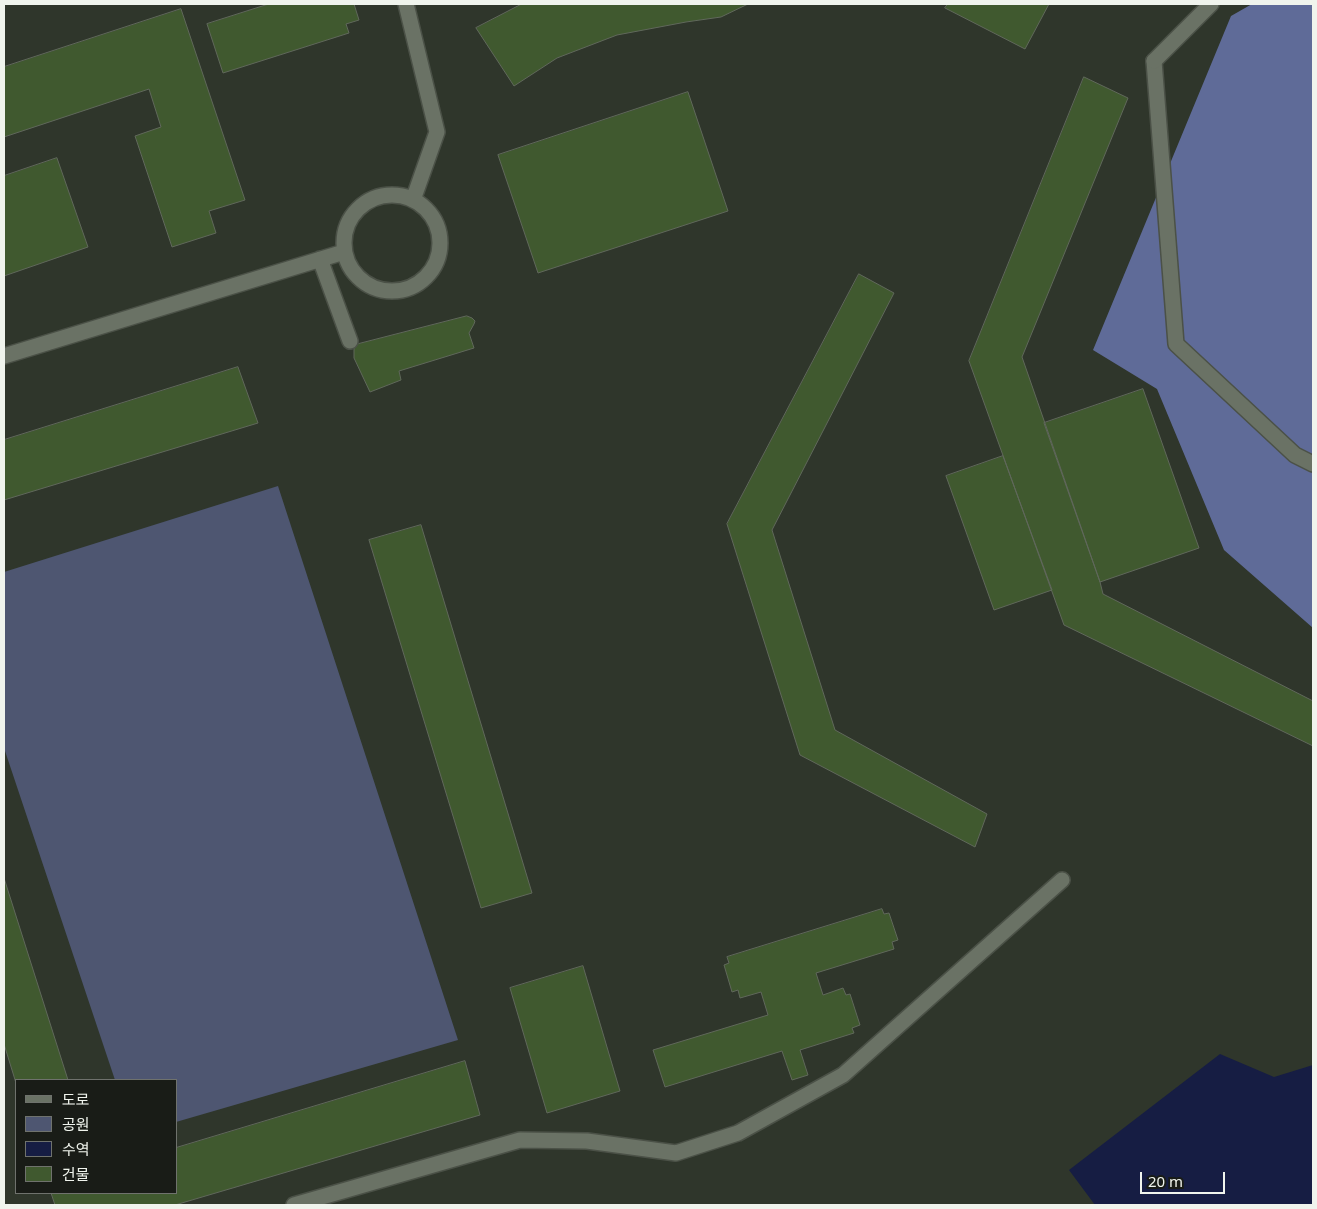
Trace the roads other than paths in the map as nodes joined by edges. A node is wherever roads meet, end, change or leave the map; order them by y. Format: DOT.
graph roads {
  1 [pos="406,4"];
  2 [pos="1211,4"];
  3 [pos="413,200"];
  4 [pos="344,252"];
  5 [pos="320,259"];
  6 [pos="350,340"];
  7 [pos="4,356"];
  8 [pos="1313,464"];
  9 [pos="1062,880"];
  10 [pos="294,1205"];
  1 -- 3 [label="street"];
  2 -- 8 [label="street"];
  3 -- 4 [label="street"];
  3 -- 4 [label="street"];
  4 -- 5 [label="street"];
  5 -- 6 [label="street"];
  5 -- 7 [label="street"];
  9 -- 10 [label="street"];
}
